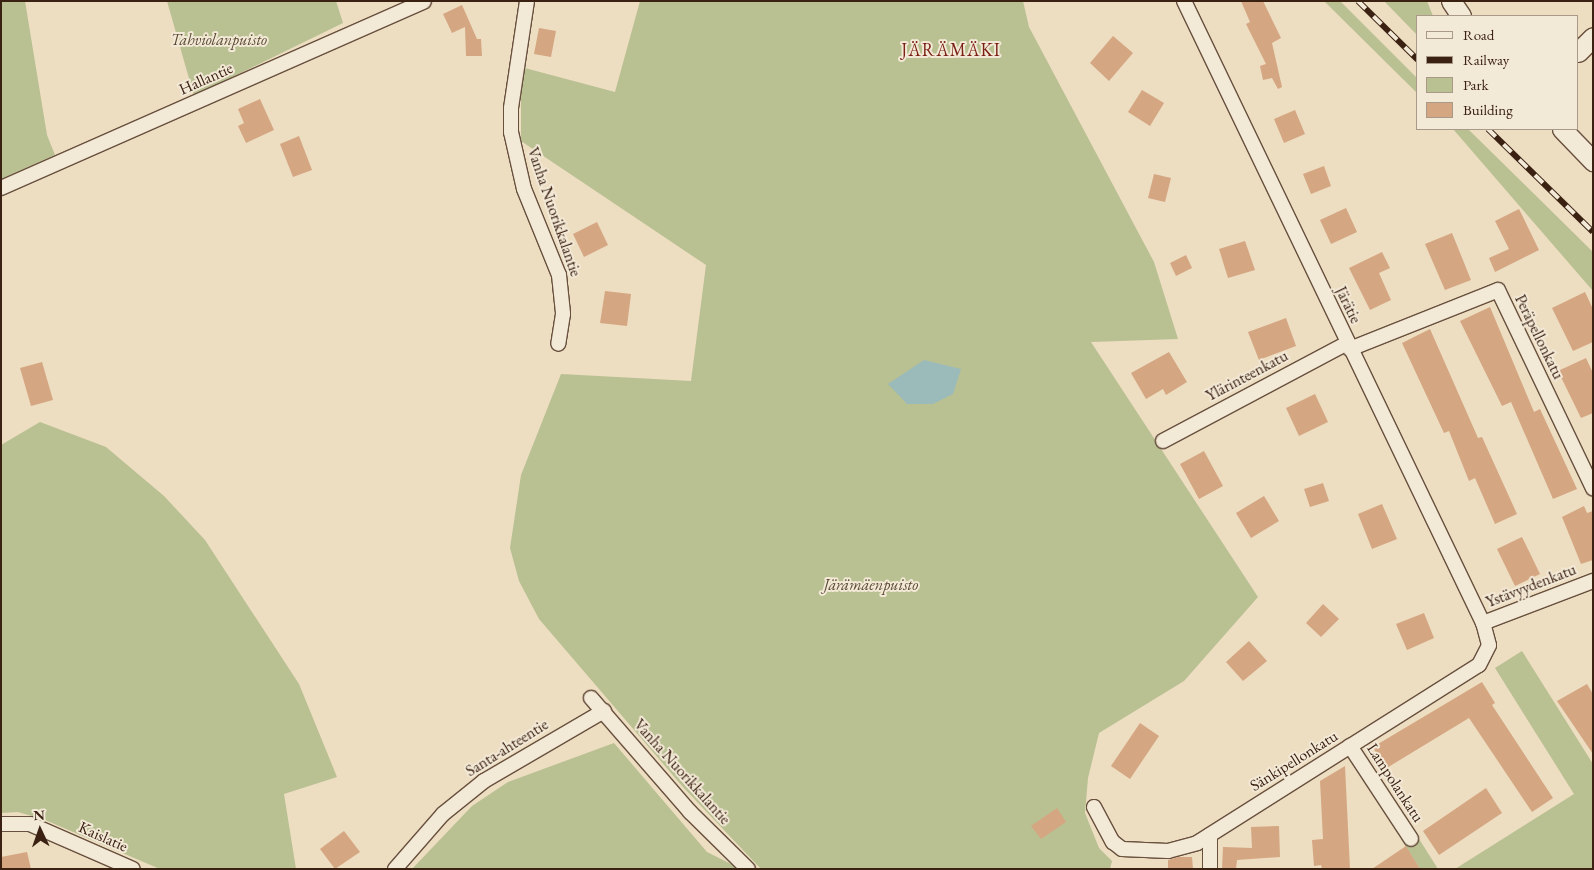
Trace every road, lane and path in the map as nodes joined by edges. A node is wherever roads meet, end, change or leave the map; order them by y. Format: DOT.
graph roads {
  1 [pos="424,1"];
  2 [pos="527,1"];
  3 [pos="1184,1"];
  4 [pos="1451,1"];
  5 [pos="1460,15"];
  6 [pos="1593,37"];
  7 [pos="1579,51"];
  8 [pos="1563,130"];
  9 [pos="1593,161"];
  10 [pos="1,188"];
  11 [pos="558,344"];
  12 [pos="1348,346"];
  13 [pos="1163,441"];
  14 [pos="1593,488"];
  15 [pos="1593,581"];
  16 [pos="1483,623"];
  17 [pos="591,698"];
  18 [pos="604,711"];
  19 [pos="1350,746"];
  20 [pos="1094,807"];
  21 [pos="1,824"];
  22 [pos="1210,835"];
  23 [pos="1411,839"];
  24 [pos="133,869"];
  25 [pos="395,869"];
  26 [pos="748,869"];
  27 [pos="1210,869"];
  1 -- 10 [label="street, Hallantie"];
  2 -- 11 [label="street, Vanha Nuorikkalantie"];
  3 -- 12 [label="street, Järätie"];
  4 -- 5 [label="main road"];
  6 -- 7 [label="main road"];
  8 -- 9 [label="main road"];
  12 -- 13 [label="street, Ylärinteenkatu"];
  12 -- 14 [label="street, Peräpellonkatu"];
  12 -- 16 [label="street, Järätie"];
  15 -- 16 [label="street, Ystävyydenkatu"];
  16 -- 19 [label="street, Sänkipellonkatu"];
  17 -- 18 [label="street, Vanha Nuorikkalantie"];
  18 -- 25 [label="street, Santa-ahteentie"];
  18 -- 26 [label="street, Vanha Nuorikkalantie"];
  19 -- 22 [label="street, Sänkipellonkatu"];
  19 -- 23 [label="street, Lampolankatu"];
  20 -- 22 [label="street, Sänkipellonkatu"];
  21 -- 24 [label="street, Kaislatie"];
  22 -- 27 [label="street"];
}
